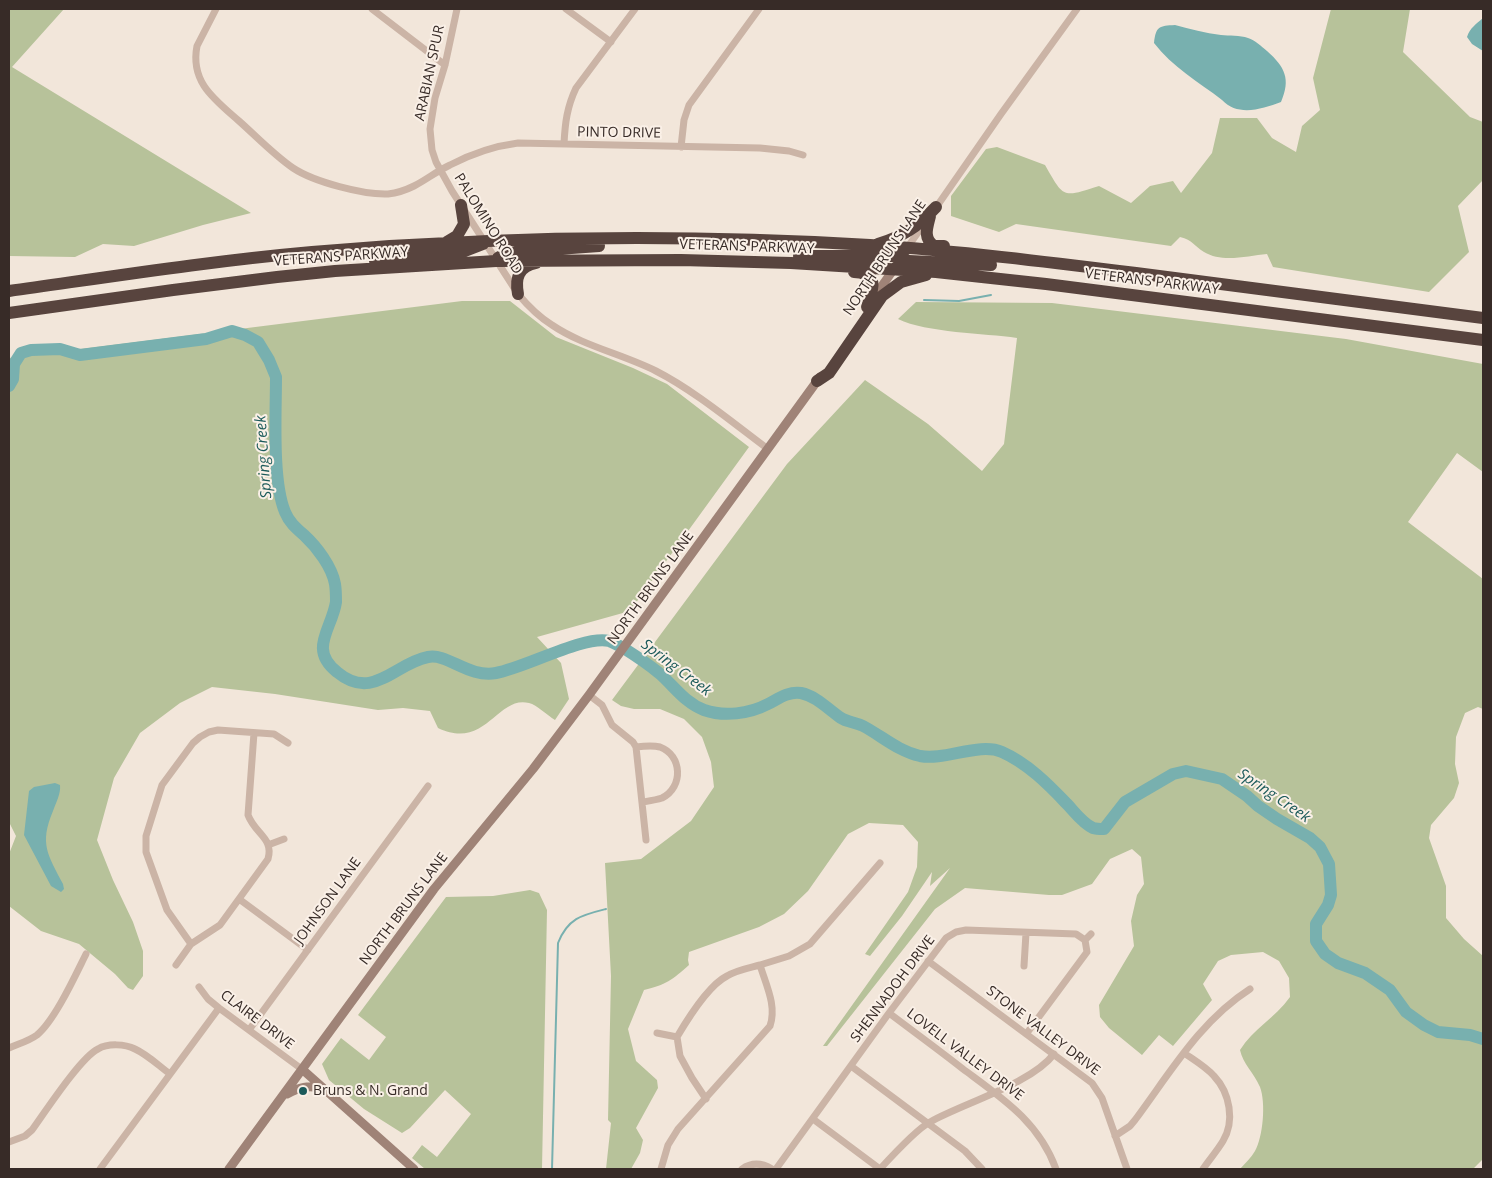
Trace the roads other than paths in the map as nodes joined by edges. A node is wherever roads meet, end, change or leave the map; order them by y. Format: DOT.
graph roads {
  1 [pos="216,9"];
  2 [pos="372,9"];
  3 [pos="457,9"];
  4 [pos="566,9"];
  5 [pos="635,9"];
  6 [pos="759,9"];
  7 [pos="1076,9"];
  8 [pos="611,42"];
  9 [pos="445,65"];
  10 [pos="564,144"];
  11 [pos="682,147"];
  12 [pos="803,155"];
  13 [pos="440,171"];
  14 [pos="461,205"];
  15 [pos="933,212"];
  16 [pos="686,238"];
  17 [pos="484,241"];
  18 [pos="447,242"];
  19 [pos="871,245"];
  20 [pos="907,249"];
  21 [pos="546,260"];
  22 [pos="496,261"];
  23 [pos="732,261"];
  24 [pos="750,261"];
  25 [pos="1037,261"];
  26 [pos="1088,267"];
  27 [pos="894,269"];
  28 [pos="936,272"];
  29 [pos="309,274"];
  30 [pos="9,291"];
  31 [pos="518,294"];
  32 [pos="867,307"];
  33 [pos="9,313"];
  34 [pos="1483,318"];
  35 [pos="1483,340"];
  36 [pos="817,380"];
  37 [pos="768,449"];
  38 [pos="589,695"];
  39 [pos="254,733"];
  40 [pos="288,743"];
  41 [pos="636,747"];
  42 [pos="428,786"];
  43 [pos="643,802"];
  44 [pos="284,839"];
  45 [pos="646,840"];
  46 [pos="268,845"];
  47 [pos="880,863"];
  48 [pos="239,899"];
  49 [pos="1026,933"];
  50 [pos="1091,934"];
  51 [pos="1084,940"];
  52 [pos="191,944"];
  53 [pos="308,950"];
  54 [pos="86,954"];
  55 [pos="928,961"];
  56 [pos="176,965"];
  57 [pos="760,965"];
  58 [pos="1024,966"];
  59 [pos="199,988"];
  60 [pos="1250,989"];
  61 [pos="219,1008"];
  62 [pos="889,1013"];
  63 [pos="249,1030"];
  64 [pos="657,1033"];
  65 [pos="1027,1034"];
  66 [pos="677,1037"];
  67 [pos="9,1048"];
  68 [pos="1184,1053"];
  69 [pos="1054,1054"];
  70 [pos="851,1066"];
  71 [pos="303,1070"];
  72 [pos="170,1074"];
  73 [pos="327,1091"];
  74 [pos="996,1092"];
  75 [pos="284,1096"];
  76 [pos="706,1099"];
  77 [pos="812,1119"];
  78 [pos="927,1123"];
  79 [pos="1115,1136"];
  80 [pos="9,1142"];
  81 [pos="100,1169"];
  82 [pos="229,1169"];
  83 [pos="414,1169"];
  84 [pos="661,1169"];
  85 [pos="742,1169"];
  86 [pos="772,1169"];
  87 [pos="776,1169"];
  88 [pos="880,1169"];
  89 [pos="982,1169"];
  90 [pos="1056,1169"];
  91 [pos="1127,1169"];
  92 [pos="1203,1169"];
  1 -- 13 [label="street, PALOMINO ROAD"];
  2 -- 9 [label="street"];
  3 -- 9 [label="street, ARABIAN SPUR"];
  4 -- 8 [label="street"];
  5 -- 8 [label="street"];
  6 -- 11 [label="street"];
  7 -- 15 [label="street, NORTH BRUNS LANE"];
  8 -- 10 [label="street"];
  9 -- 13 [label="street, ARABIAN SPUR"];
  10 -- 11 [label="street, PINTO DRIVE"];
  10 -- 13 [label="street, PINTO DRIVE"];
  11 -- 12 [label="street, PINTO DRIVE"];
  13 -- 14 [label="street, PALOMINO ROAD"];
  14 -- 17 [label="street, PALOMINO ROAD"];
  14 -- 18 [label="highway"];
  15 -- 19 [label="highway"];
  15 -- 20 [label="street, NORTH BRUNS LANE"];
  15 -- 25 [label="highway"];
  16 -- 17 [label="highway, VETERANS PARKWAY"];
  16 -- 19 [label="highway, VETERANS PARKWAY"];
  16 -- 22 [label="highway"];
  17 -- 18 [label="highway, VETERANS PARKWAY"];
  17 -- 22 [label="street, PALOMINO ROAD"];
  17 -- 29 [label="highway"];
  18 -- 30 [label="highway, VETERANS PARKWAY"];
  19 -- 20 [label="highway, VETERANS PARKWAY"];
  20 -- 23 [label="highway"];
  20 -- 25 [label="highway, VETERANS PARKWAY"];
  20 -- 27 [label="main road, NORTH BRUNS LANE"];
  21 -- 22 [label="highway, VETERANS PARKWAY"];
  21 -- 23 [label="highway, VETERANS PARKWAY"];
  21 -- 31 [label="highway"];
  22 -- 29 [label="highway, VETERANS PARKWAY"];
  22 -- 31 [label="street, PALOMINO ROAD"];
  23 -- 24 [label="highway, VETERANS PARKWAY"];
  24 -- 27 [label="highway, VETERANS PARKWAY"];
  24 -- 32 [label="highway"];
  25 -- 26 [label="highway, VETERANS PARKWAY"];
  26 -- 27 [label="highway"];
  26 -- 34 [label="highway, VETERANS PARKWAY"];
  27 -- 28 [label="highway, VETERANS PARKWAY"];
  27 -- 32 [label="main road, NORTH BRUNS LANE"];
  28 -- 35 [label="highway, VETERANS PARKWAY"];
  28 -- 36 [label="highway"];
  29 -- 33 [label="highway, VETERANS PARKWAY"];
  31 -- 37 [label="street, PALOMINO ROAD"];
  32 -- 36 [label="main road, NORTH BRUNS LANE"];
  36 -- 37 [label="main road, NORTH BRUNS LANE"];
  37 -- 38 [label="main road, NORTH BRUNS LANE"];
  38 -- 41 [label="street"];
  38 -- 71 [label="main road, NORTH BRUNS LANE"];
  39 -- 40 [label="street"];
  39 -- 46 [label="street"];
  39 -- 52 [label="street"];
  41 -- 43 [label="street"];
  41 -- 43 [label="street"];
  42 -- 53 [label="street, JOHNSON LANE"];
  43 -- 45 [label="street"];
  44 -- 46 [label="street"];
  46 -- 48 [label="street"];
  47 -- 57 [label="street"];
  48 -- 52 [label="street"];
  48 -- 53 [label="street"];
  49 -- 51 [label="street, SHENNADOH DRIVE"];
  49 -- 55 [label="street, SHENNADOH DRIVE"];
  49 -- 58 [label="street"];
  50 -- 51 [label="street"];
  51 -- 65 [label="street"];
  52 -- 56 [label="street"];
  53 -- 63 [label="street, JOHNSON LANE"];
  54 -- 67 [label="street"];
  55 -- 62 [label="street, SHENNADOH DRIVE"];
  55 -- 65 [label="street, STONE VALLEY DRIVE"];
  57 -- 66 [label="street"];
  57 -- 76 [label="street"];
  59 -- 61 [label="street, CLAIRE DRIVE"];
  60 -- 68 [label="street"];
  61 -- 63 [label="street, CLAIRE DRIVE"];
  61 -- 72 [label="street"];
  62 -- 70 [label="street, SHENNADOH DRIVE"];
  62 -- 74 [label="street, LOVELL VALLEY DRIVE"];
  63 -- 71 [label="street, CLAIRE DRIVE"];
  64 -- 66 [label="street"];
  65 -- 69 [label="street, STONE VALLEY DRIVE"];
  66 -- 76 [label="street"];
  68 -- 79 [label="street"];
  68 -- 92 [label="street"];
  69 -- 74 [label="street"];
  69 -- 79 [label="street, STONE VALLEY DRIVE"];
  70 -- 77 [label="street, SHENNADOH DRIVE"];
  70 -- 78 [label="street"];
  71 -- 73 [label="main road"];
  71 -- 75 [label="main road, NORTH BRUNS LANE"];
  72 -- 80 [label="street"];
  72 -- 81 [label="street"];
  73 -- 75 [label="main road"];
  73 -- 83 [label="main road"];
  74 -- 78 [label="street"];
  74 -- 90 [label="street, LOVELL VALLEY DRIVE"];
  75 -- 82 [label="main road, NORTH BRUNS LANE"];
  76 -- 84 [label="street"];
  77 -- 87 [label="street, SHENNADOH DRIVE"];
  77 -- 88 [label="street"];
  78 -- 88 [label="street"];
  78 -- 89 [label="street"];
  79 -- 91 [label="street, STONE VALLEY DRIVE"];
  85 -- 86 [label="street"];
}
